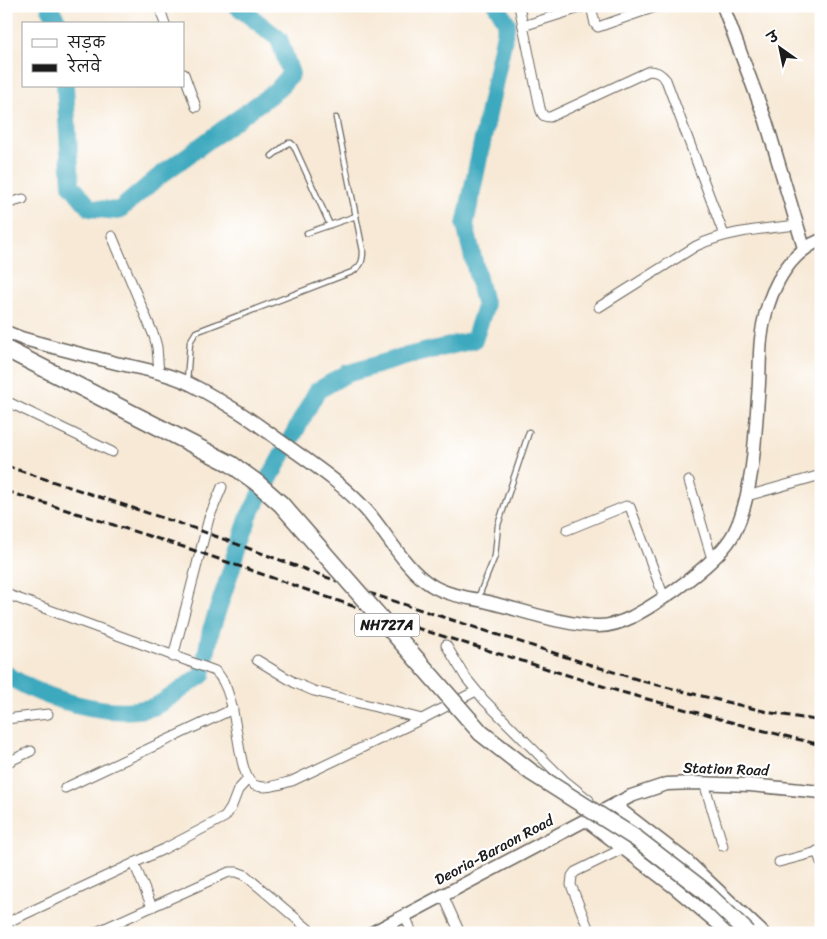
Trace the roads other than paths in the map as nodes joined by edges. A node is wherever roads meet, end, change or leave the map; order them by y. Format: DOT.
graph roads {
  1 [pos="159,6"];
  2 [pos="520,6"];
  3 [pos="586,6"];
  4 [pos="591,6"];
  5 [pos="658,6"];
  6 [pos="723,6"];
  7 [pos="164,22"];
  8 [pos="524,26"];
  9 [pos="185,77"];
  10 [pos="196,107"];
  11 [pos="336,118"];
  12 [pos="272,156"];
  13 [pos="23,199"];
  14 [pos="6,204"];
  15 [pos="356,216"];
  16 [pos="796,224"];
  17 [pos="330,225"];
  18 [pos="307,233"];
  19 [pos="724,235"];
  20 [pos="112,236"];
  21 [pos="821,240"];
  22 [pos="804,248"];
  23 [pos="599,308"];
  24 [pos="6,332"];
  25 [pos="6,348"];
  26 [pos="159,374"];
  27 [pos="187,382"];
  28 [pos="6,401"];
  29 [pos="529,432"];
  30 [pos="112,452"];
  31 [pos="821,475"];
  32 [pos="689,481"];
  33 [pos="222,487"];
  34 [pos="747,496"];
  35 [pos="567,530"];
  36 [pos="712,559"];
  37 [pos="6,594"];
  38 [pos="664,598"];
  39 [pos="478,600"];
  40 [pos="446,645"];
  41 [pos="176,658"];
  42 [pos="257,660"];
  43 [pos="476,691"];
  44 [pos="233,708"];
  45 [pos="48,714"];
  46 [pos="6,719"];
  47 [pos="422,719"];
  48 [pos="31,751"];
  49 [pos="6,763"];
  50 [pos="248,779"];
  51 [pos="704,783"];
  52 [pos="64,788"];
  53 [pos="821,792"];
  54 [pos="631,796"];
  55 [pos="609,808"];
  56 [pos="586,820"];
  57 [pos="723,846"];
  58 [pos="624,848"];
  59 [pos="819,851"];
  60 [pos="779,862"];
  61 [pos="821,862"];
  62 [pos="134,863"];
  63 [pos="443,895"];
  64 [pos="152,907"];
  65 [pos="405,915"];
  66 [pos="6,923"];
  67 [pos="94,933"];
  68 [pos="314,933"];
  69 [pos="372,933"];
  70 [pos="412,933"];
  71 [pos="460,933"];
  72 [pos="590,933"];
  73 [pos="729,933"];
  74 [pos="748,933"];
  75 [pos="763,933"];
  1 -- 7 [label="street"];
  2 -- 8 [label="street"];
  3 -- 8 [label="street"];
  4 -- 5 [label="street"];
  6 -- 16 [label="main road"];
  8 -- 19 [label="street"];
  9 -- 10 [label="street"];
  11 -- 15 [label="lane"];
  12 -- 17 [label="lane"];
  13 -- 14 [label="street"];
  15 -- 17 [label="lane"];
  15 -- 27 [label="lane"];
  16 -- 19 [label="street"];
  16 -- 22 [label="main road"];
  17 -- 18 [label="lane"];
  19 -- 23 [label="street"];
  20 -- 26 [label="street"];
  21 -- 22 [label="main road"];
  22 -- 34 [label="main road"];
  24 -- 26 [label="main road"];
  25 -- 74 [label="highway, NH727A, bridge"];
  26 -- 27 [label="main road"];
  27 -- 39 [label="main road"];
  28 -- 30 [label="street"];
  29 -- 39 [label="lane"];
  31 -- 34 [label="street"];
  32 -- 36 [label="street"];
  33 -- 41 [label="street"];
  34 -- 36 [label="main road"];
  35 -- 38 [label="street"];
  36 -- 38 [label="main road"];
  37 -- 41 [label="street"];
  38 -- 39 [label="main road"];
  40 -- 43 [label="street"];
  41 -- 44 [label="street"];
  42 -- 47 [label="street"];
  43 -- 47 [label="street"];
  43 -- 55 [label="street"];
  44 -- 50 [label="street"];
  44 -- 52 [label="street"];
  45 -- 46 [label="street"];
  47 -- 50 [label="street"];
  48 -- 49 [label="street"];
  50 -- 62 [label="street"];
  51 -- 53 [label="main road, Station Road"];
  51 -- 54 [label="main road, Station Road"];
  51 -- 57 [label="street"];
  54 -- 55 [label="main road, Deoria-Baraon Road"];
  55 -- 56 [label="main road, Deoria-Baraon Road"];
  55 -- 75 [label="main road"];
  56 -- 58 [label="main road"];
  56 -- 63 [label="main road, Deoria-Baraon Road"];
  58 -- 72 [label="street"];
  58 -- 73 [label="main road"];
  59 -- 60 [label="street"];
  59 -- 61 [label="street"];
  62 -- 64 [label="street"];
  62 -- 66 [label="street"];
  63 -- 65 [label="main road, Deoria-Baraon Road"];
  63 -- 71 [label="street"];
  64 -- 67 [label="street"];
  64 -- 68 [label="street"];
  65 -- 69 [label="main road, Deoria-Baraon Road"];
  65 -- 70 [label="street"];
}
